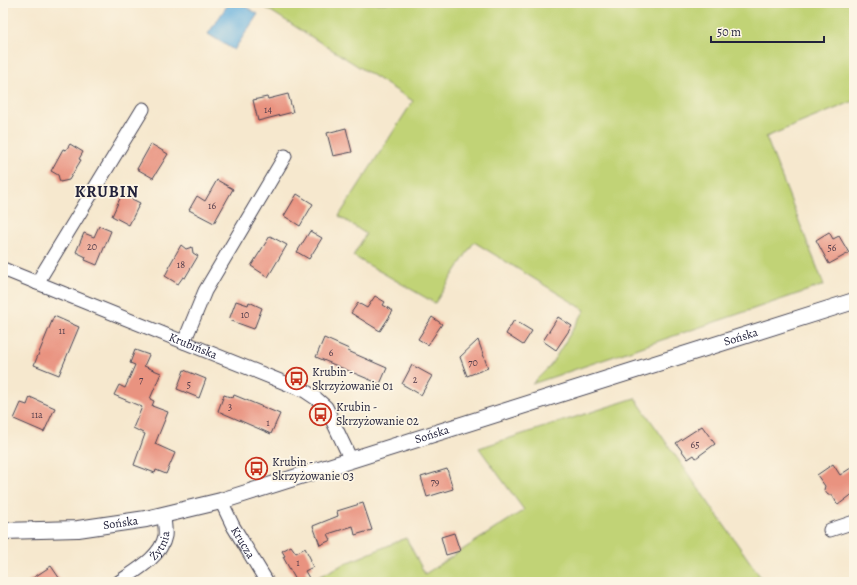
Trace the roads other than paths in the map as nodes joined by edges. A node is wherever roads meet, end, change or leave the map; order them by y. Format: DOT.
graph roads {
  1 [pos="143,109"];
  2 [pos="285,156"];
  3 [pos="3,269"];
  4 [pos="37,282"];
  5 [pos="854,301"];
  6 [pos="184,342"];
  7 [pos="351,460"];
  8 [pos="221,501"];
  9 [pos="164,514"];
  10 [pos="854,522"];
  11 [pos="830,530"];
  12 [pos="3,531"];
  13 [pos="119,582"];
  14 [pos="267,582"];
  1 -- 4 [label="street"];
  2 -- 6 [label="street"];
  3 -- 4 [label="street, Krubińska"];
  4 -- 6 [label="street, Krubińska"];
  5 -- 7 [label="street, Sońska"];
  6 -- 7 [label="street, Krubińska"];
  7 -- 8 [label="street, Sońska"];
  8 -- 9 [label="street, Sońska"];
  8 -- 14 [label="street, Krucza"];
  9 -- 12 [label="street, Sońska"];
  9 -- 13 [label="street, Żytnia"];
  10 -- 11 [label="street"];
}
